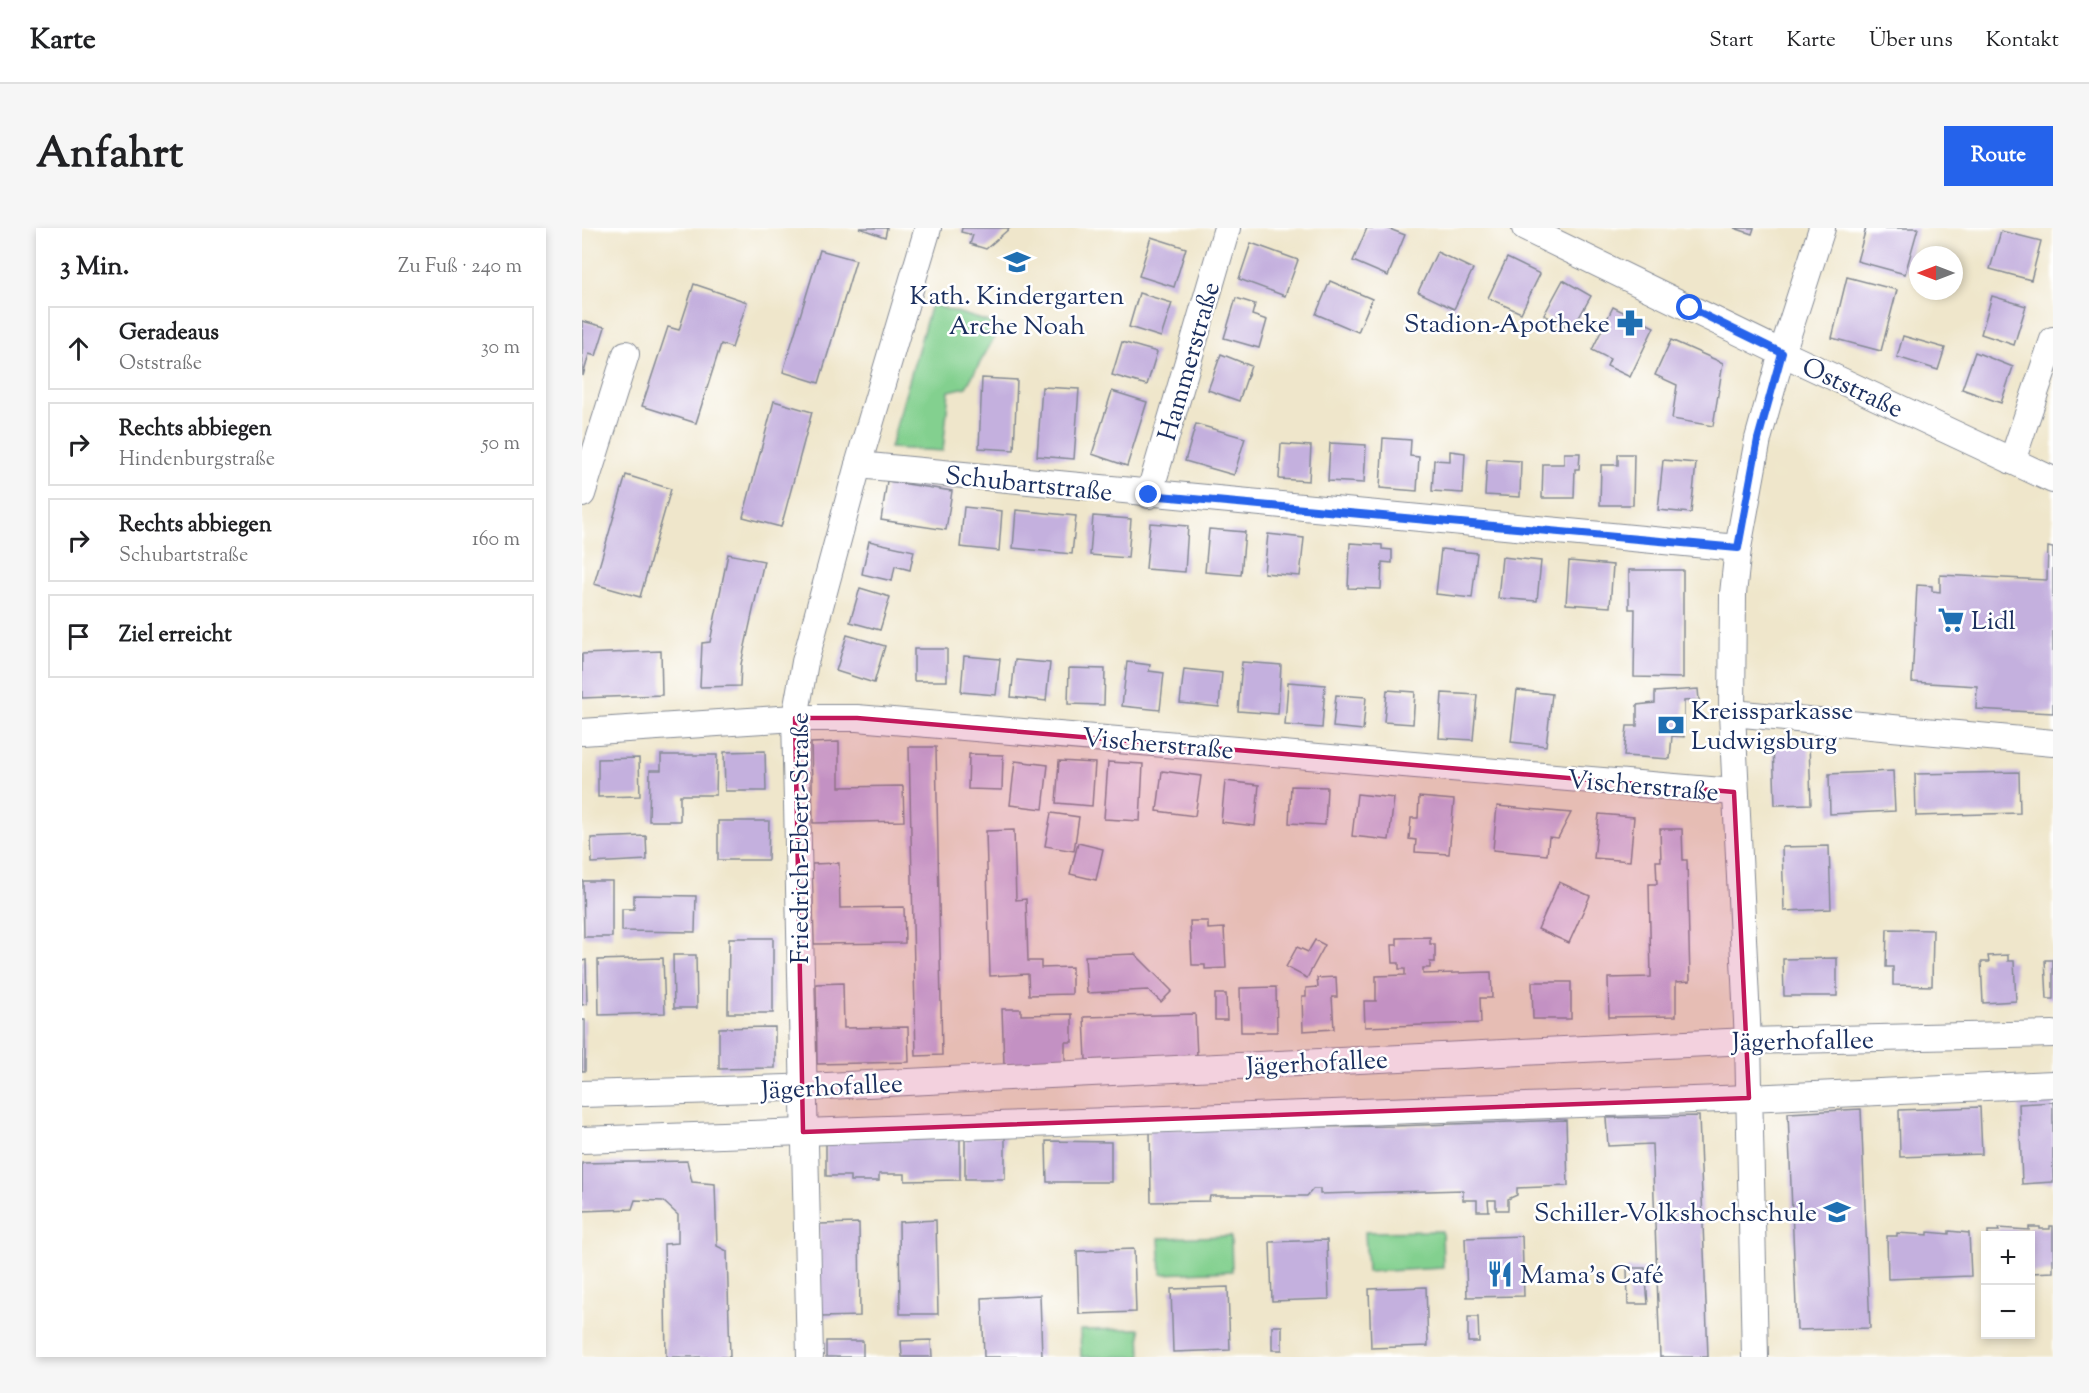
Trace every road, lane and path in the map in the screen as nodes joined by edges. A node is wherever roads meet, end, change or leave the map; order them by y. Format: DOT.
graph roads {
  1 [pos="928,228"];
  2 [pos="1227,228"];
  3 [pos="1526,228"];
  4 [pos="1822,228"];
  5 [pos="2053,340"];
  6 [pos="1782,353"];
  7 [pos="626,354"];
  8 [pos="2012,461"];
  9 [pos="858,465"];
  10 [pos="2053,480"];
  11 [pos="582,494"];
  12 [pos="1149,495"];
  13 [pos="1738,548"];
  14 [pos="1732,713"];
  15 [pos="795,718"];
  16 [pos="582,732"];
  17 [pos="2053,742"];
  18 [pos="1734,792"];
  19 [pos="2053,1034"];
  20 [pos="1748,1041"];
  21 [pos="2053,1084"];
  22 [pos="802,1088"];
  23 [pos="582,1094"];
  24 [pos="1749,1098"];
  25 [pos="803,1132"];
  26 [pos="582,1140"];
  27 [pos="810,1357"];
  28 [pos="1755,1357"];
  1 -- 9 [label="street, Friedrich-Ebert-Straße"];
  2 -- 12 [label="street, Hammerstraße"];
  3 -- 6 [label="street, Oststraße"];
  4 -- 6 [label="street"];
  5 -- 8 [label="street"];
  6 -- 8 [label="street, Oststraße"];
  6 -- 13 [label="street"];
  7 -- 11 [label="street"];
  8 -- 10 [label="street, Oststraße"];
  9 -- 12 [label="street, Schubartstraße"];
  9 -- 15 [label="street, Friedrich-Ebert-Straße"];
  12 -- 13 [label="street, Schubartstraße"];
  13 -- 14 [label="street"];
  14 -- 17 [label="street"];
  14 -- 18 [label="street"];
  15 -- 16 [label="street, Vischerstraße"];
  15 -- 18 [label="street, Vischerstraße"];
  15 -- 22 [label="street, Friedrich-Ebert-Straße"];
  18 -- 20 [label="street"];
  19 -- 20 [label="street, Jägerhofallee"];
  20 -- 22 [label="street, Jägerhofallee"];
  20 -- 24 [label="street"];
  21 -- 24 [label="street, Jägerhofallee"];
  22 -- 23 [label="street, Jägerhofallee"];
  22 -- 25 [label="street, Friedrich-Ebert-Straße"];
  24 -- 25 [label="street, Jägerhofallee"];
  24 -- 28 [label="street"];
  25 -- 26 [label="street, Jägerhofallee"];
  25 -- 27 [label="street, Friedrich-Ebert-Straße"];
}
